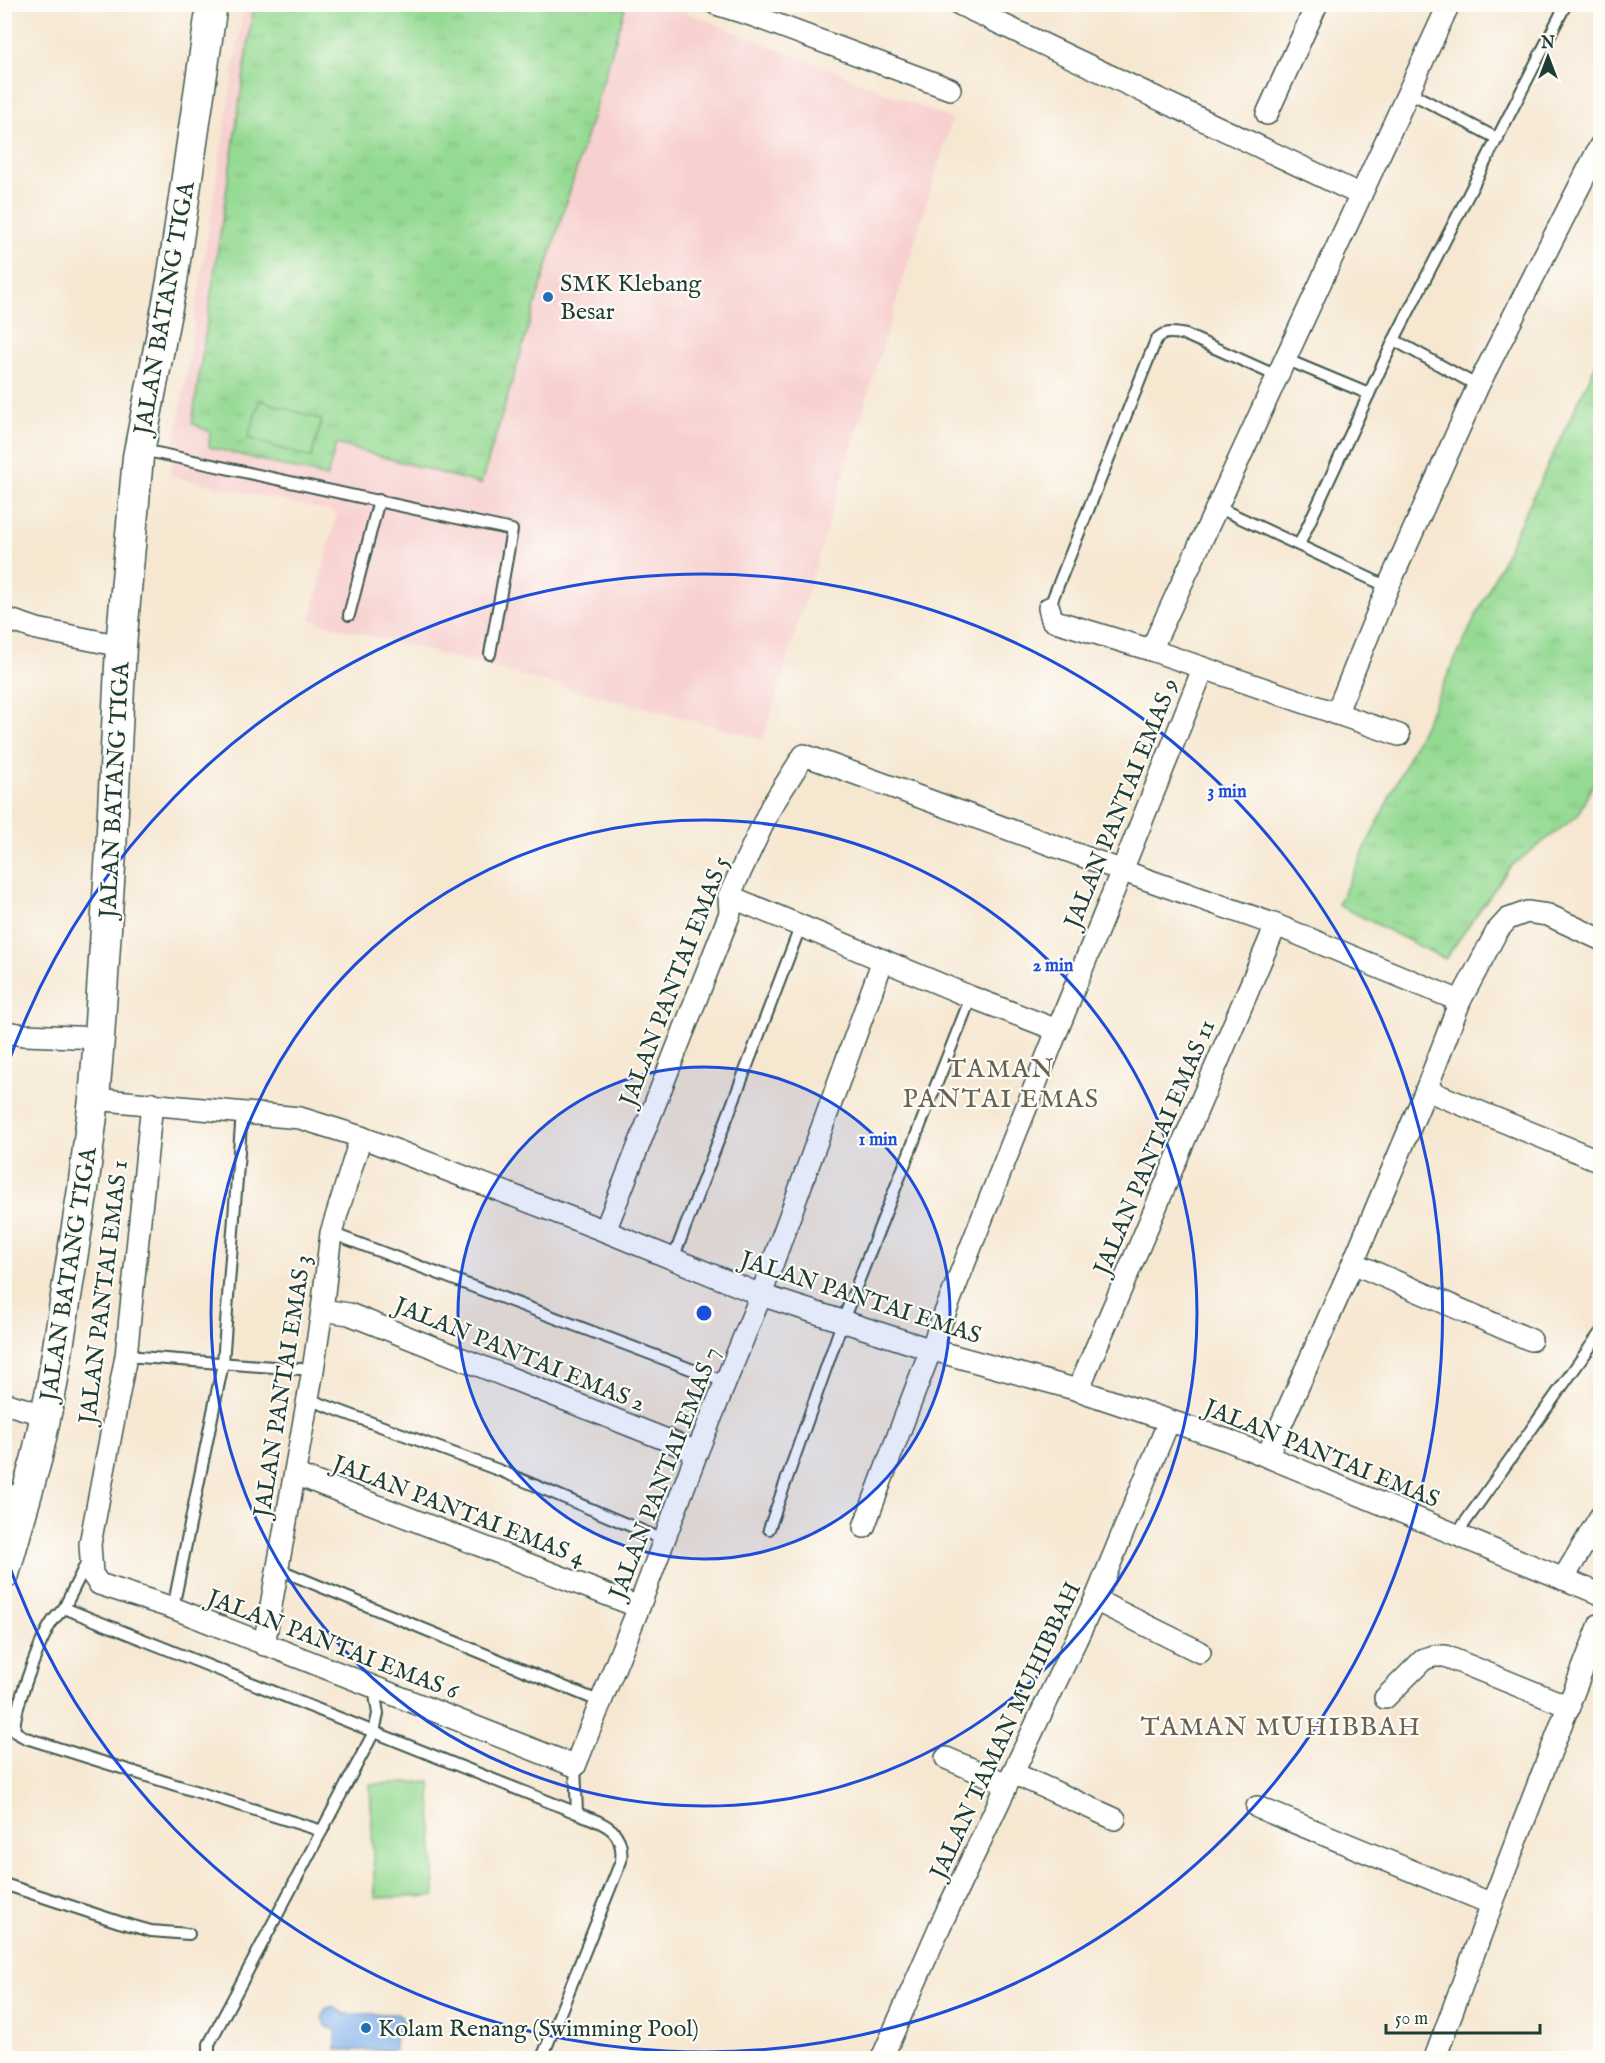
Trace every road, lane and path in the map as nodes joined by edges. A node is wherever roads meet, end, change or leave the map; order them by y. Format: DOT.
graph roads {
  1 [pos="212,4"];
  2 [pos="716,4"];
  3 [pos="959,4"];
  4 [pos="1317,4"];
  5 [pos="1449,4"];
  6 [pos="1566,4"];
  7 [pos="950,89"];
  8 [pos="1408,92"];
  9 [pos="1267,114"];
  10 [pos="1498,139"];
  11 [pos="1600,146"];
  12 [pos="1361,195"];
  13 [pos="1394,340"];
  14 [pos="1281,368"];
  15 [pos="1478,386"];
  16 [pos="1369,394"];
  17 [pos="139,449"];
  18 [pos="379,500"];
  19 [pos="1217,507"];
  20 [pos="1299,545"];
  21 [pos="1388,587"];
  22 [pos="1049,608"];
  23 [pos="349,615"];
  24 [pos="4,618"];
  25 [pos="121,646"];
  26 [pos="1151,650"];
  27 [pos="490,654"];
  28 [pos="1203,669"];
  29 [pos="1336,714"];
  30 [pos="1399,735"];
  31 [pos="1121,870"];
  32 [pos="729,896"];
  33 [pos="801,925"];
  34 [pos="1276,925"];
  35 [pos="1600,939"];
  36 [pos="883,960"];
  37 [pos="971,997"];
  38 [pos="1460,1001"];
  39 [pos="1057,1030"];
  40 [pos="4,1032"];
  41 [pos="99,1038"];
  42 [pos="1426,1090"];
  43 [pos="94,1099"];
  44 [pos="152,1103"];
  45 [pos="242,1112"];
  46 [pos="362,1137"];
  47 [pos="1600,1161"];
  48 [pos="605,1231"];
  49 [pos="331,1233"];
  50 [pos="673,1259"];
  51 [pos="1353,1263"];
  52 [pos="761,1295"];
  53 [pos="322,1310"];
  54 [pos="843,1320"];
  55 [pos="1600,1333"];
  56 [pos="1531,1340"];
  57 [pos="929,1349"];
  58 [pos="126,1356"];
  59 [pos="223,1363"];
  60 [pos="313,1370"];
  61 [pos="725,1382"];
  62 [pos="1078,1390"];
  63 [pos="308,1399"];
  64 [pos="4,1403"];
  65 [pos="45,1415"];
  66 [pos="1169,1421"];
  67 [pos="697,1452"];
  68 [pos="1267,1456"];
  69 [pos="295,1474"];
  70 [pos="14,1496"];
  71 [pos="1600,1517"];
  72 [pos="864,1527"];
  73 [pos="769,1529"];
  74 [pos="1456,1535"];
  75 [pos="664,1540"];
  76 [pos="89,1557"];
  77 [pos="278,1569"];
  78 [pos="4,1574"];
  79 [pos="1563,1579"];
  80 [pos="1600,1594"];
  81 [pos="1095,1600"];
  82 [pos="64,1608"];
  83 [pos="173,1608"];
  84 [pos="639,1608"];
  85 [pos="1600,1624"];
  86 [pos="264,1645"];
  87 [pos="1200,1652"];
  88 [pos="374,1688"];
  89 [pos="1385,1698"];
  90 [pos="601,1702"];
  91 [pos="1570,1707"];
  92 [pos="375,1731"];
  93 [pos="946,1758"];
  94 [pos="575,1766"];
  95 [pos="1010,1778"];
  96 [pos="1257,1807"];
  97 [pos="577,1813"];
  98 [pos="1115,1819"];
  99 [pos="322,1831"];
  100 [pos="4,1884"];
  101 [pos="1492,1904"];
  102 [pos="189,1934"];
  103 [pos="209,2058"];
  104 [pos="542,2058"];
  105 [pos="882,2058"];
  106 [pos="1435,2058"];
  1 -- 17 [label="main road, JALAN BATANG TIGA"];
  2 -- 7 [label="street"];
  3 -- 12 [label="street"];
  4 -- 9 [label="street"];
  5 -- 8 [label="street"];
  6 -- 10 [label="lane"];
  8 -- 10 [label="lane"];
  8 -- 12 [label="street"];
  10 -- 13 [label="lane"];
  11 -- 15 [label="street"];
  12 -- 14 [label="street"];
  13 -- 15 [label="lane"];
  13 -- 16 [label="lane"];
  14 -- 16 [label="lane"];
  14 -- 19 [label="street"];
  14 -- 22 [label="lane"];
  15 -- 21 [label="street"];
  16 -- 20 [label="lane"];
  17 -- 18 [label="lane"];
  17 -- 25 [label="main road, JALAN BATANG TIGA"];
  18 -- 23 [label="lane"];
  18 -- 27 [label="lane"];
  19 -- 20 [label="lane"];
  19 -- 26 [label="street"];
  20 -- 21 [label="lane"];
  21 -- 29 [label="street"];
  22 -- 26 [label="street"];
  24 -- 25 [label="street"];
  25 -- 41 [label="main road, JALAN BATANG TIGA"];
  26 -- 28 [label="street"];
  28 -- 29 [label="street"];
  28 -- 31 [label="street, JALAN PANTAI EMAS 9"];
  29 -- 30 [label="street"];
  31 -- 32 [label="street, JALAN PANTAI EMAS 5"];
  31 -- 34 [label="street"];
  31 -- 39 [label="street, JALAN PANTAI EMAS 9"];
  32 -- 33 [label="street"];
  32 -- 48 [label="street, JALAN PANTAI EMAS 5"];
  33 -- 36 [label="street"];
  33 -- 50 [label="lane"];
  34 -- 38 [label="street"];
  34 -- 62 [label="street, JALAN PANTAI EMAS 11"];
  35 -- 38 [label="street"];
  36 -- 37 [label="street"];
  36 -- 52 [label="street, JALAN PANTAI EMAS 7"];
  37 -- 39 [label="street"];
  37 -- 54 [label="lane"];
  38 -- 42 [label="street"];
  39 -- 57 [label="street, JALAN PANTAI EMAS 9"];
  40 -- 41 [label="street"];
  41 -- 43 [label="main road, JALAN BATANG TIGA"];
  42 -- 47 [label="street"];
  42 -- 51 [label="street"];
  43 -- 44 [label="street, JALAN PANTAI EMAS"];
  43 -- 65 [label="main road, JALAN BATANG TIGA"];
  44 -- 45 [label="street, JALAN PANTAI EMAS"];
  44 -- 58 [label="street, JALAN PANTAI EMAS 1"];
  45 -- 46 [label="street, JALAN PANTAI EMAS"];
  45 -- 59 [label="lane"];
  46 -- 48 [label="street, JALAN PANTAI EMAS"];
  46 -- 49 [label="street, JALAN PANTAI EMAS 3"];
  48 -- 50 [label="street, JALAN PANTAI EMAS"];
  49 -- 53 [label="street, JALAN PANTAI EMAS 3"];
  49 -- 61 [label="lane"];
  50 -- 52 [label="street, JALAN PANTAI EMAS"];
  51 -- 56 [label="street"];
  51 -- 68 [label="street"];
  52 -- 54 [label="street, JALAN PANTAI EMAS"];
  52 -- 61 [label="street, JALAN PANTAI EMAS 7"];
  53 -- 60 [label="street, JALAN PANTAI EMAS 3"];
  53 -- 67 [label="street, JALAN PANTAI EMAS 2"];
  54 -- 57 [label="street, JALAN PANTAI EMAS"];
  54 -- 73 [label="lane"];
  55 -- 74 [label="lane"];
  57 -- 62 [label="street, JALAN PANTAI EMAS"];
  57 -- 72 [label="street, JALAN PANTAI EMAS 9"];
  58 -- 59 [label="lane"];
  58 -- 76 [label="street, JALAN PANTAI EMAS 1"];
  59 -- 60 [label="lane"];
  59 -- 83 [label="lane"];
  60 -- 63 [label="street, JALAN PANTAI EMAS 3"];
  61 -- 67 [label="street, JALAN PANTAI EMAS 7"];
  62 -- 66 [label="street, JALAN PANTAI EMAS"];
  63 -- 69 [label="street, JALAN PANTAI EMAS 3"];
  63 -- 75 [label="lane"];
  64 -- 65 [label="street"];
  65 -- 70 [label="main road, JALAN BATANG TIGA"];
  66 -- 68 [label="street, JALAN PANTAI EMAS"];
  66 -- 81 [label="street, JALAN TAMAN MUHIBBAH"];
  67 -- 75 [label="street, JALAN PANTAI EMAS 7"];
  68 -- 74 [label="street, JALAN PANTAI EMAS"];
  69 -- 77 [label="street, JALAN PANTAI EMAS 3"];
  69 -- 84 [label="street, JALAN PANTAI EMAS 4"];
  70 -- 78 [label="main road, JALAN BATANG TIGA"];
  71 -- 79 [label="street"];
  74 -- 79 [label="street, JALAN PANTAI EMAS"];
  75 -- 84 [label="street, JALAN PANTAI EMAS 7"];
  76 -- 82 [label="lane"];
  76 -- 83 [label="street, JALAN PANTAI EMAS 6"];
  77 -- 86 [label="street, JALAN PANTAI EMAS 3"];
  77 -- 90 [label="lane"];
  79 -- 80 [label="street, JALAN PANTAI EMAS"];
  81 -- 87 [label="street"];
  81 -- 95 [label="street, JALAN TAMAN MUHIBBAH"];
  82 -- 92 [label="lane"];
  82 -- 99 [label="lane"];
  83 -- 86 [label="street, JALAN PANTAI EMAS 6"];
  84 -- 90 [label="street, JALAN PANTAI EMAS 7"];
  85 -- 91 [label="street"];
  86 -- 88 [label="street, JALAN PANTAI EMAS 6"];
  88 -- 92 [label="lane"];
  88 -- 94 [label="street, JALAN PANTAI EMAS 6"];
  89 -- 91 [label="street"];
  90 -- 94 [label="street, JALAN PANTAI EMAS 7"];
  91 -- 101 [label="street"];
  92 -- 97 [label="lane"];
  92 -- 99 [label="lane"];
  93 -- 95 [label="street"];
  94 -- 97 [label="lane"];
  95 -- 98 [label="street"];
  95 -- 105 [label="street, JALAN TAMAN MUHIBBAH"];
  96 -- 101 [label="street"];
  97 -- 104 [label="lane"];
  99 -- 103 [label="lane"];
  100 -- 102 [label="lane"];
  101 -- 106 [label="street"];
}
